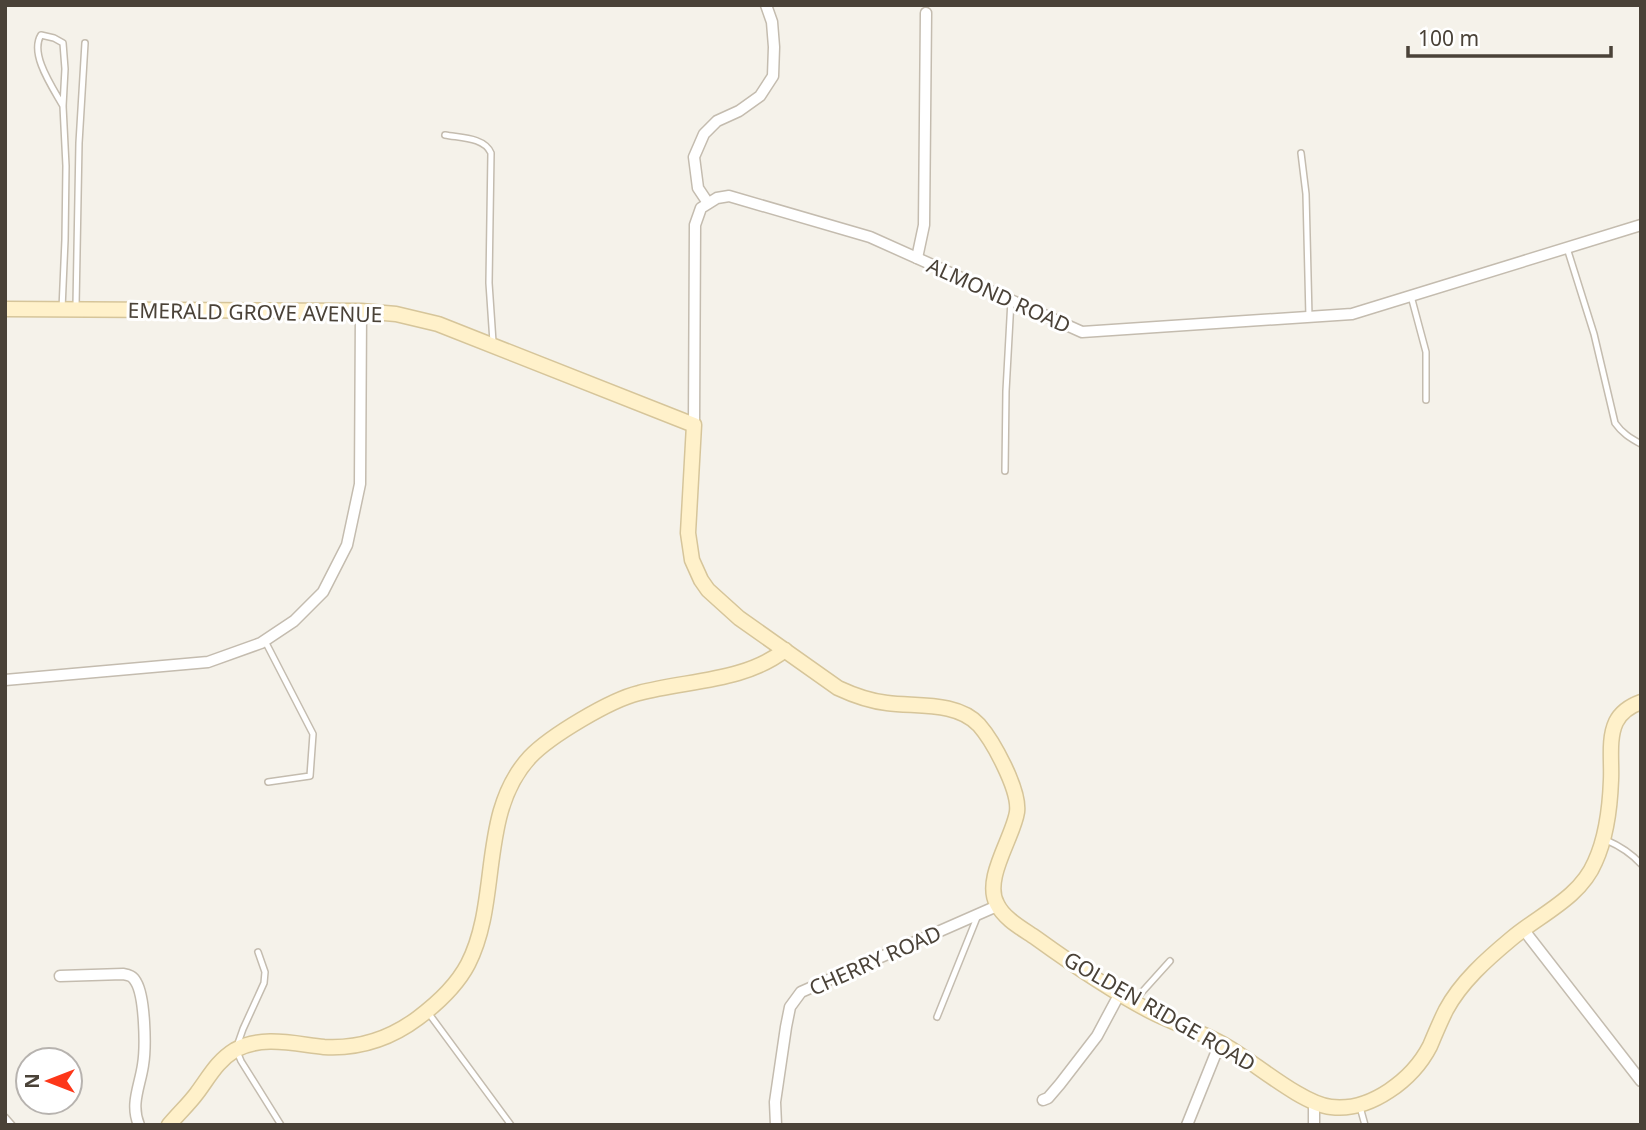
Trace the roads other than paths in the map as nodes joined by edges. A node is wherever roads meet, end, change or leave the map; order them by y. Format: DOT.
graph roads {
  1 [pos="765,5"];
  2 [pos="926,13"];
  3 [pos="85,43"];
  4 [pos="63,106"];
  5 [pos="445,135"];
  6 [pos="1301,153"];
  7 [pos="708,203"];
  8 [pos="1641,225"];
  9 [pos="1567,248"];
  10 [pos="917,258"];
  11 [pos="1411,296"];
  12 [pos="1011,300"];
  13 [pos="5,309"];
  14 [pos="69,309"];
  15 [pos="361,311"];
  16 [pos="1308,317"];
  17 [pos="493,346"];
  18 [pos="1426,400"];
  19 [pos="694,425"];
  20 [pos="1641,444"];
  21 [pos="1005,471"];
  22 [pos="264,640"];
  23 [pos="785,650"];
  24 [pos="5,680"];
  25 [pos="1641,702"];
  26 [pos="268,782"];
  27 [pos="1603,838"];
  28 [pos="1641,864"];
  29 [pos="998,906"];
  30 [pos="978,915"];
  31 [pos="1523,929"];
  32 [pos="258,952"];
  33 [pos="1171,961"];
  34 [pos="60,976"];
  35 [pos="1120,993"];
  36 [pos="1134,1001"];
  37 [pos="427,1011"];
  38 [pos="937,1017"];
  39 [pos="1220,1043"];
  40 [pos="236,1049"];
  41 [pos="1641,1081"];
  42 [pos="1043,1100"];
  43 [pos="1314,1102"];
  44 [pos="1358,1104"];
  45 [pos="5,1117"];
  46 [pos="12,1125"];
  47 [pos="139,1125"];
  48 [pos="169,1125"];
  49 [pos="281,1125"];
  50 [pos="511,1125"];
  51 [pos="776,1125"];
  52 [pos="1187,1125"];
  53 [pos="1314,1125"];
  54 [pos="1365,1125"];
  1 -- 7 [label="street"];
  2 -- 10 [label="street"];
  3 -- 14 [label="lane"];
  4 -- 4 [label="lane"];
  4 -- 14 [label="lane"];
  5 -- 17 [label="lane"];
  6 -- 16 [label="lane"];
  7 -- 10 [label="street, ALMOND ROAD"];
  7 -- 19 [label="street"];
  8 -- 9 [label="street, ALMOND ROAD"];
  9 -- 11 [label="street, ALMOND ROAD"];
  9 -- 20 [label="lane"];
  10 -- 12 [label="street, ALMOND ROAD"];
  11 -- 16 [label="street, ALMOND ROAD"];
  11 -- 18 [label="lane"];
  12 -- 16 [label="street, ALMOND ROAD"];
  12 -- 21 [label="lane"];
  13 -- 14 [label="street, EMERALD GROVE AVENUE"];
  14 -- 15 [label="street, EMERALD GROVE AVENUE"];
  15 -- 17 [label="street, EMERALD GROVE AVENUE"];
  15 -- 22 [label="street"];
  17 -- 19 [label="street, EMERALD GROVE AVENUE"];
  19 -- 23 [label="street"];
  22 -- 24 [label="street"];
  22 -- 26 [label="lane"];
  23 -- 29 [label="street"];
  23 -- 37 [label="street"];
  25 -- 27 [label="street, GOLDEN RIDGE ROAD"];
  27 -- 28 [label="lane"];
  27 -- 31 [label="street, GOLDEN RIDGE ROAD"];
  29 -- 30 [label="street, CHERRY ROAD"];
  29 -- 35 [label="street, GOLDEN RIDGE ROAD"];
  30 -- 38 [label="lane"];
  30 -- 51 [label="street, CHERRY ROAD"];
  31 -- 41 [label="street"];
  31 -- 44 [label="street, GOLDEN RIDGE ROAD"];
  32 -- 40 [label="lane"];
  33 -- 36 [label="lane"];
  34 -- 47 [label="street"];
  35 -- 36 [label="street, GOLDEN RIDGE ROAD"];
  35 -- 42 [label="street"];
  36 -- 39 [label="street, GOLDEN RIDGE ROAD"];
  37 -- 40 [label="street"];
  37 -- 50 [label="lane"];
  39 -- 43 [label="street, GOLDEN RIDGE ROAD"];
  39 -- 52 [label="street"];
  40 -- 48 [label="street"];
  40 -- 49 [label="lane"];
  43 -- 44 [label="street, GOLDEN RIDGE ROAD"];
  43 -- 53 [label="street"];
  44 -- 54 [label="lane"];
  45 -- 46 [label="lane"];
}
